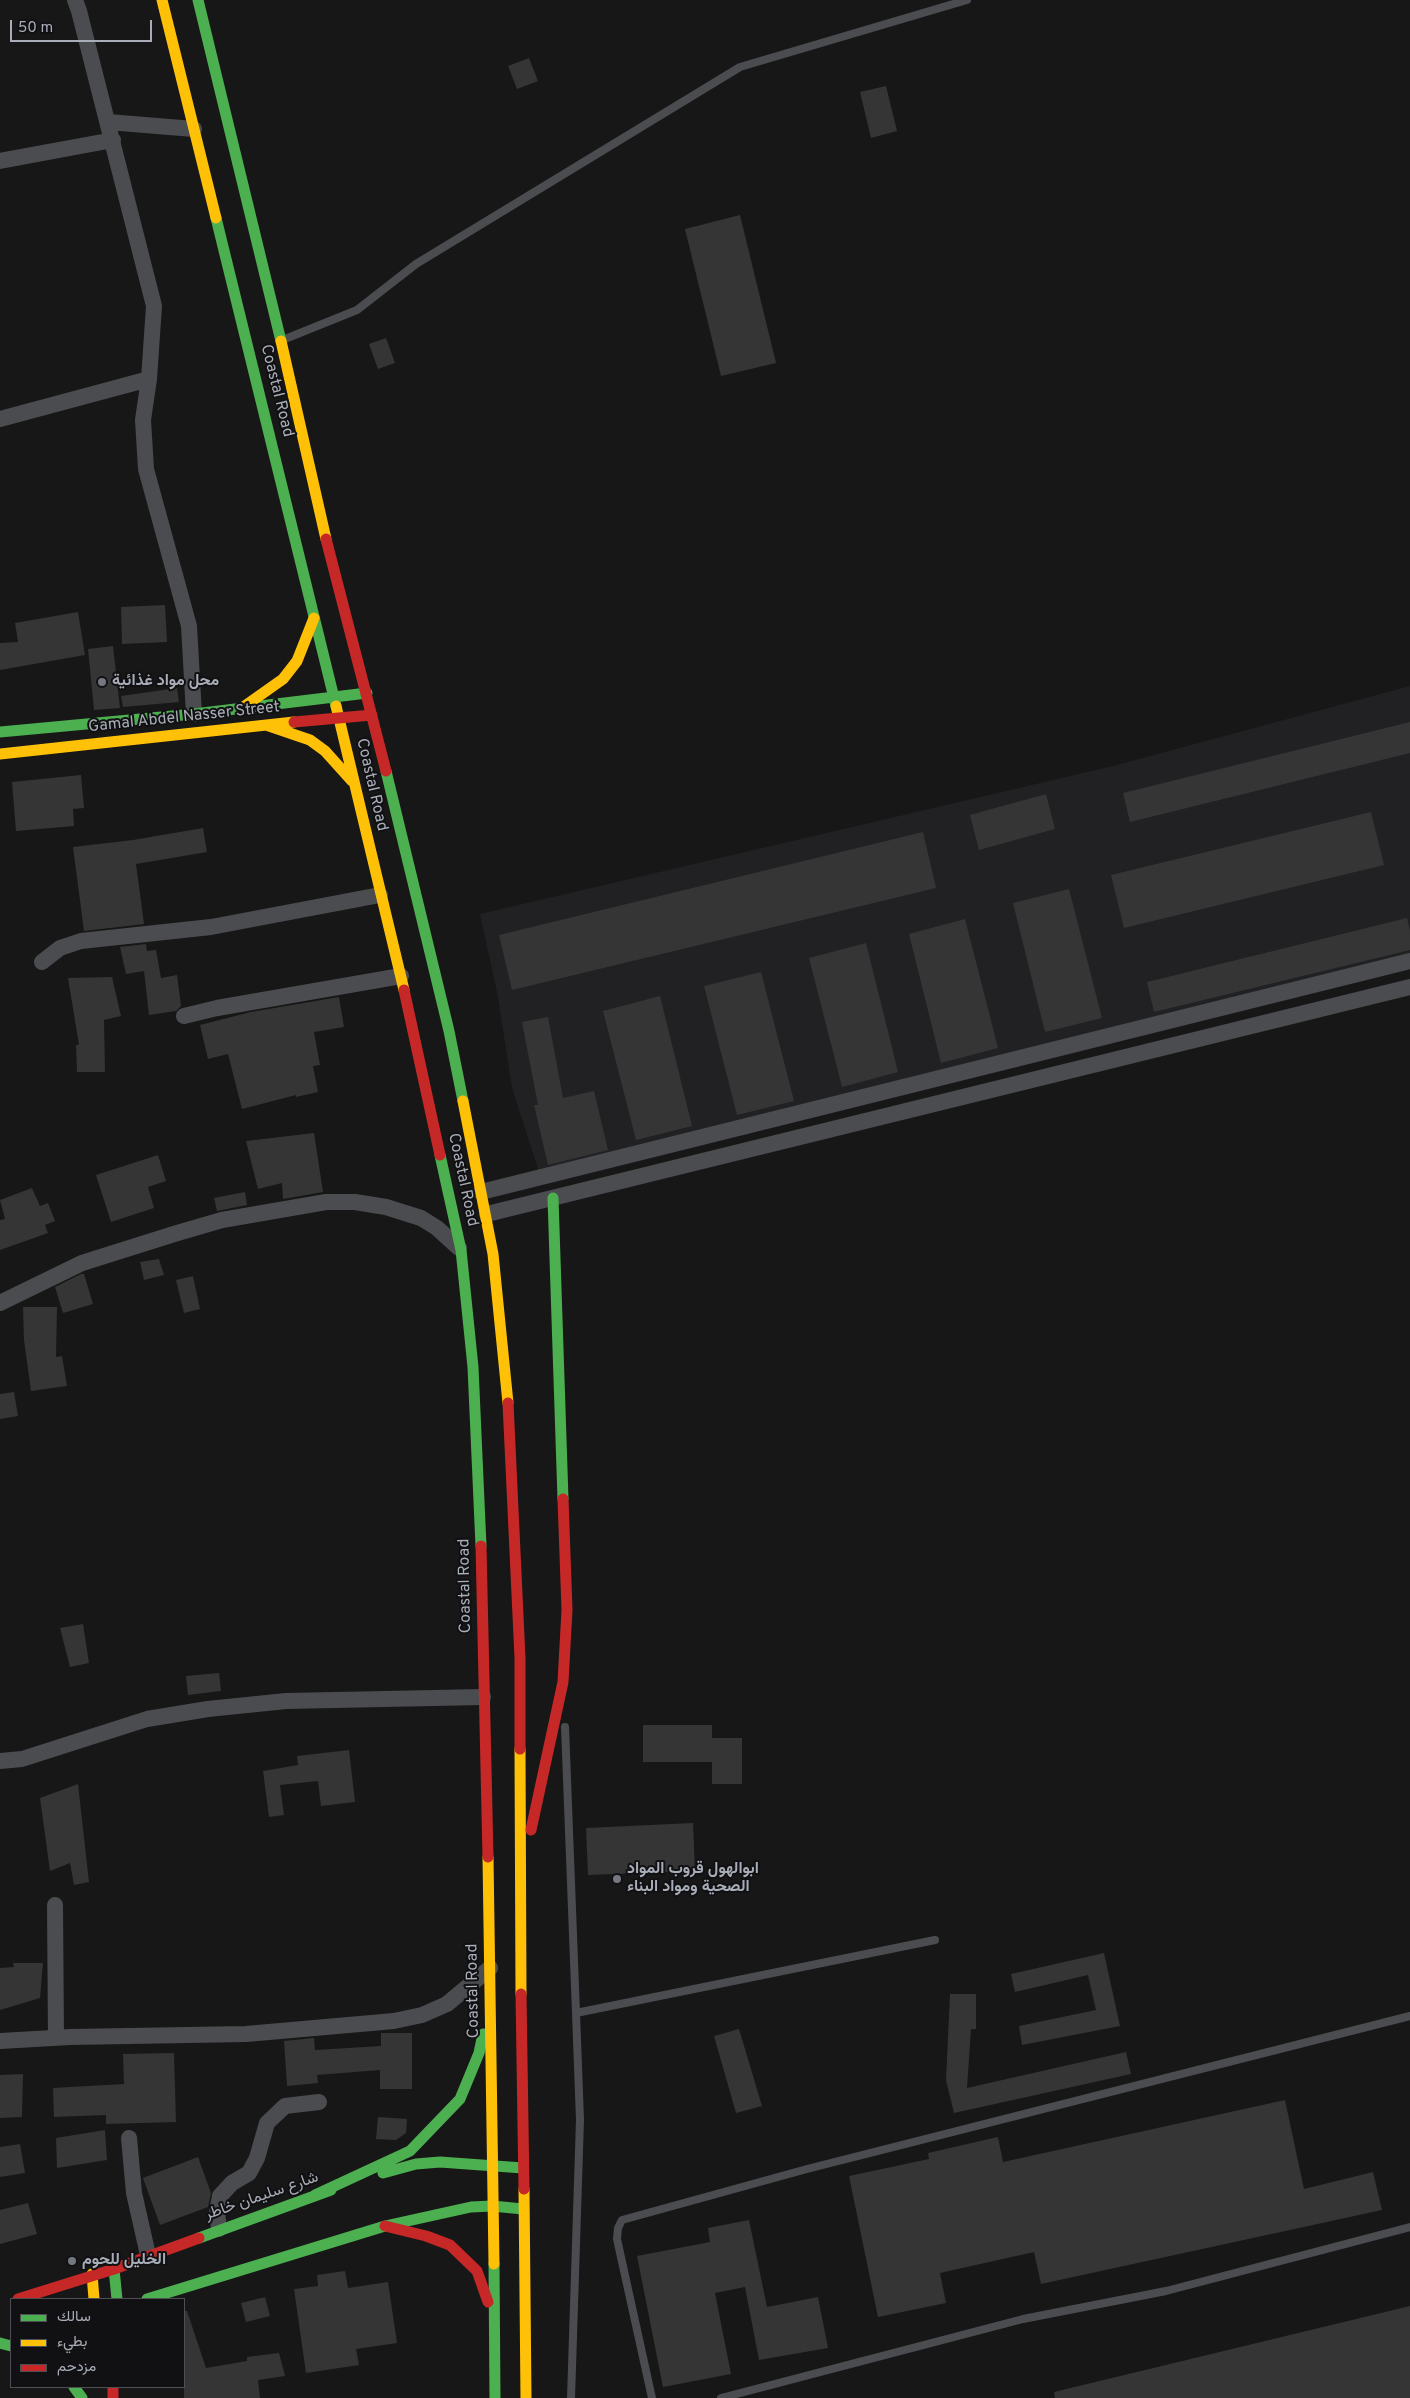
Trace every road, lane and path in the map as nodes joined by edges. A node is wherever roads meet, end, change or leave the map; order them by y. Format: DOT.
graph roads {
  1 [pos="75,0"];
  2 [pos="162,0"];
  3 [pos="198,0"];
  4 [pos="967,0"];
  5 [pos="108,122"];
  6 [pos="194,129"];
  7 [pos="113,140"];
  8 [pos="0,161"];
  9 [pos="281,341"];
  10 [pos="149,379"];
  11 [pos="0,419"];
  12 [pos="314,618"];
  13 [pos="367,693"];
  14 [pos="334,698"];
  15 [pos="242,708"];
  16 [pos="194,714"];
  17 [pos="372,716"];
  18 [pos="339,718"];
  19 [pos="266,725"];
  20 [pos="0,732"];
  21 [pos="0,754"];
  22 [pos="354,782"];
  23 [pos="380,895"];
  24 [pos="1410,961"];
  25 [pos="42,962"];
  26 [pos="401,976"];
  27 [pos="1410,987"];
  28 [pos="184,1016"];
  29 [pos="1112,1037"];
  30 [pos="1117,1058"];
  31 [pos="482,1192"];
  32 [pos="553,1198"];
  33 [pos="487,1214"];
  34 [pos="461,1250"];
  35 [pos="0,1303"];
  36 [pos="563,1682"];
  37 [pos="483,1696"];
  38 [pos="0,1761"];
  39 [pos="520,1882"];
  40 [pos="55,1904"];
  41 [pos="935,1940"];
  42 [pos="490,1968"];
  43 [pos="491,1996"];
  44 [pos="576,2013"];
  45 [pos="1410,2016"];
  46 [pos="56,2038"];
  47 [pos="0,2041"];
  48 [pos="319,2102"];
  49 [pos="129,2138"];
  50 [pos="493,2166"];
  51 [pos="523,2168"];
  52 [pos="315,2195"];
  53 [pos="492,2206"];
  54 [pos="523,2209"];
  55 [pos="385,2226"];
  56 [pos="1410,2226"];
  57 [pos="219,2229"];
  58 [pos="148,2255"];
  59 [pos="114,2269"];
  60 [pos="92,2274"];
  61 [pos="21,2298"];
  62 [pos="94,2298"];
  63 [pos="117,2298"];
  64 [pos="151,2298"];
  65 [pos="495,2341"];
  66 [pos="495,2398"];
  67 [pos="526,2398"];
  68 [pos="571,2398"];
  69 [pos="652,2398"];
  70 [pos="721,2398"];
  1 -- 5 [label="street"];
  2 -- 6 [label="main road, Coastal Road"];
  3 -- 9 [label="main road, Coastal Road"];
  4 -- 9 [label="lane"];
  5 -- 6 [label="street"];
  5 -- 7 [label="street"];
  6 -- 12 [label="main road, Coastal Road"];
  7 -- 8 [label="street"];
  7 -- 10 [label="street"];
  9 -- 13 [label="main road, Coastal Road"];
  10 -- 11 [label="street"];
  10 -- 16 [label="street"];
  12 -- 14 [label="main road, Coastal Road"];
  12 -- 15 [label="main road"];
  13 -- 14 [label="main road, Gamal Abdel Nasser Street"];
  13 -- 17 [label="main road, Coastal Road"];
  14 -- 15 [label="main road, Gamal Abdel Nasser Street"];
  14 -- 18 [label="main road, Coastal Road"];
  15 -- 16 [label="main road, Gamal Abdel Nasser Street"];
  16 -- 20 [label="main road, Gamal Abdel Nasser Street"];
  17 -- 18 [label="main road, Gamal Abdel Nasser Street"];
  17 -- 31 [label="main road, Coastal Road"];
  18 -- 19 [label="main road, Gamal Abdel Nasser Street"];
  18 -- 22 [label="main road, Coastal Road"];
  19 -- 21 [label="main road, Gamal Abdel Nasser Street"];
  19 -- 22 [label="main road"];
  22 -- 23 [label="main road, Coastal Road"];
  23 -- 25 [label="street"];
  23 -- 26 [label="main road, Coastal Road"];
  24 -- 29 [label="street"];
  26 -- 28 [label="street"];
  26 -- 34 [label="main road, Coastal Road"];
  27 -- 30 [label="street"];
  29 -- 30 [label="street"];
  29 -- 31 [label="street"];
  30 -- 32 [label="street"];
  31 -- 33 [label="main road, Coastal Road"];
  32 -- 33 [label="street"];
  32 -- 36 [label="main road"];
  33 -- 39 [label="main road, Coastal Road"];
  34 -- 35 [label="street"];
  34 -- 37 [label="main road, Coastal Road"];
  36 -- 39 [label="main road"];
  36 -- 44 [label="lane"];
  37 -- 38 [label="street"];
  37 -- 42 [label="main road, Coastal Road"];
  39 -- 51 [label="main road, Coastal Road"];
  40 -- 46 [label="street"];
  41 -- 44 [label="lane"];
  42 -- 43 [label="main road, Coastal Road"];
  42 -- 46 [label="street"];
  43 -- 50 [label="main road, Coastal Road"];
  43 -- 52 [label="main road"];
  44 -- 68 [label="lane"];
  45 -- 69 [label="lane"];
  46 -- 47 [label="street"];
  48 -- 57 [label="street"];
  49 -- 58 [label="street"];
  50 -- 51 [label="main road, شارع سليمان خاطر"];
  50 -- 52 [label="main road, شارع سليمان خاطر"];
  50 -- 53 [label="main road, Coastal Road"];
  51 -- 54 [label="main road, Coastal Road"];
  52 -- 57 [label="main road, شارع سليمان خاطر"];
  53 -- 54 [label="main road"];
  53 -- 55 [label="main road"];
  53 -- 65 [label="main road, Coastal Road"];
  54 -- 67 [label="main road, Coastal Road"];
  55 -- 64 [label="main road"];
  55 -- 65 [label="main road"];
  56 -- 70 [label="lane"];
  57 -- 58 [label="main road, شارع سليمان خاطر"];
  58 -- 59 [label="main road, شارع سليمان خاطر"];
  59 -- 60 [label="main road, شارع سليمان خاطر"];
  59 -- 63 [label="main road"];
  60 -- 61 [label="main road, شارع سليمان خاطر"];
  60 -- 62 [label="main road"];
  65 -- 66 [label="main road, Coastal Road"];
}
